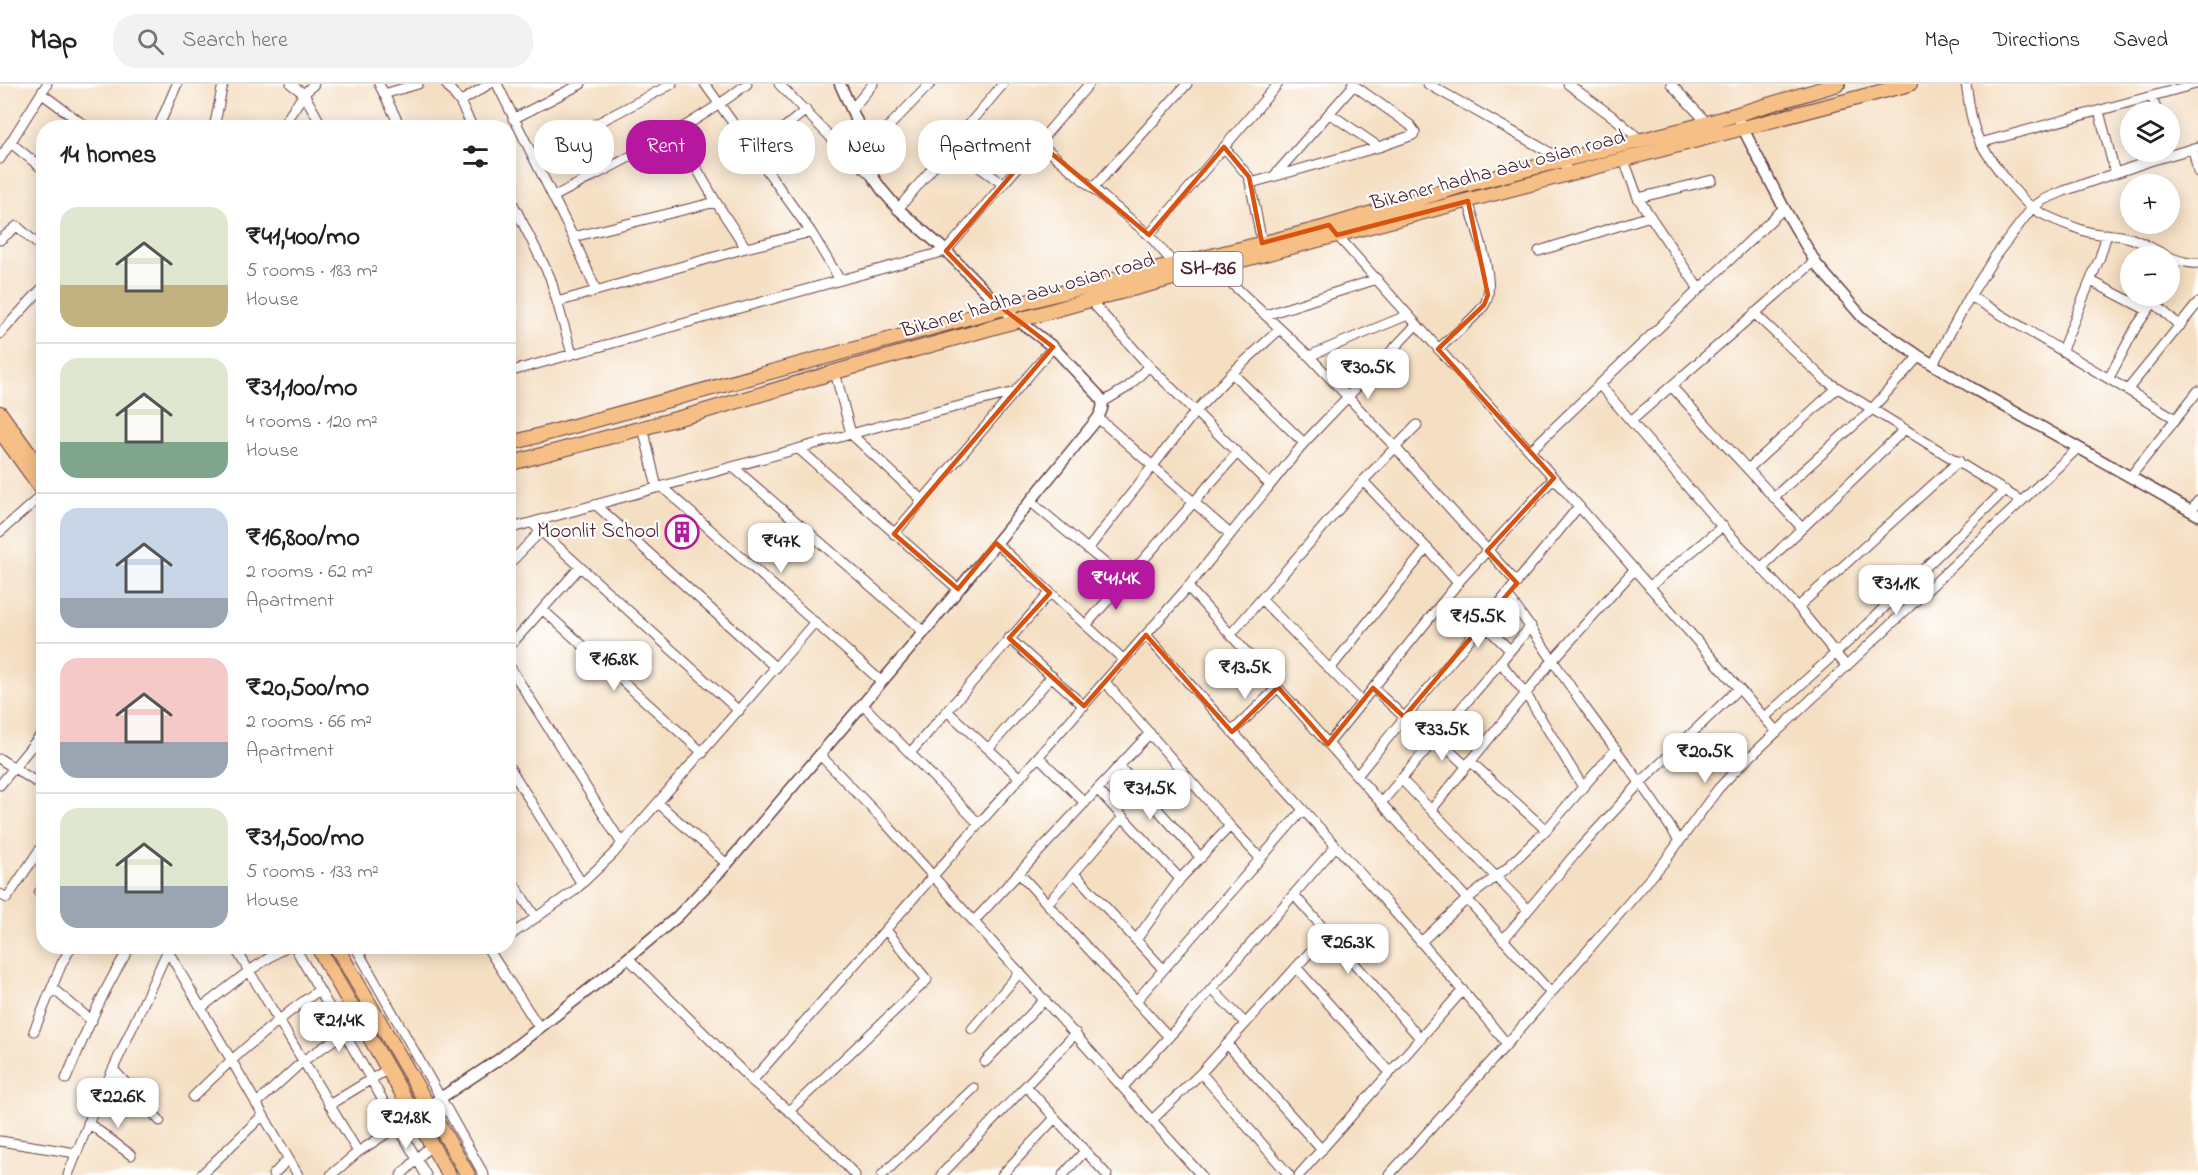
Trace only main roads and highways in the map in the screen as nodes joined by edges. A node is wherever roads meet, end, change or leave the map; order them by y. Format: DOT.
graph roads {
  1 [pos="1838,84"];
  2 [pos="1910,84"];
  3 [pos="1823,88"];
  4 [pos="1830,105"];
  5 [pos="1740,122"];
  6 [pos="1712,129"];
  7 [pos="1333,230"];
  8 [pos="0,413"];
  9 [pos="0,431"];
  10 [pos="516,442"];
  11 [pos="516,462"];
  12 [pos="36,463"];
  13 [pos="36,481"];
  14 [pos="322,954"];
  15 [pos="341,954"];
  16 [pos="449,1175"];
  17 [pos="468,1175"];
  1 -- 3 [label="main road, Bikaner hadha aau osian road / SH-136"];
  2 -- 4 [label="main road, Bikaner hadha aau osian road / SH-136"];
  3 -- 4 [label="main road"];
  3 -- 5 [label="main road, Bikaner hadha aau osian road / SH-136"];
  4 -- 5 [label="main road, Bikaner hadha aau osian road / SH-136"];
  5 -- 6 [label="main road, Bikaner hadha aau osian road / SH-136"];
  6 -- 7 [label="main road, Bikaner hadha aau osian road / SH-136"];
  6 -- 7 [label="main road, Bikaner hadha aau osian road / SH-136"];
  7 -- 10 [label="main road, Bikaner hadha aau osian road / SH-136"];
  7 -- 11 [label="main road, Bikaner hadha aau osian road / SH-136"];
  8 -- 12 [label="main road"];
  9 -- 13 [label="main road"];
  14 -- 16 [label="main road"];
  15 -- 17 [label="main road"];
}
